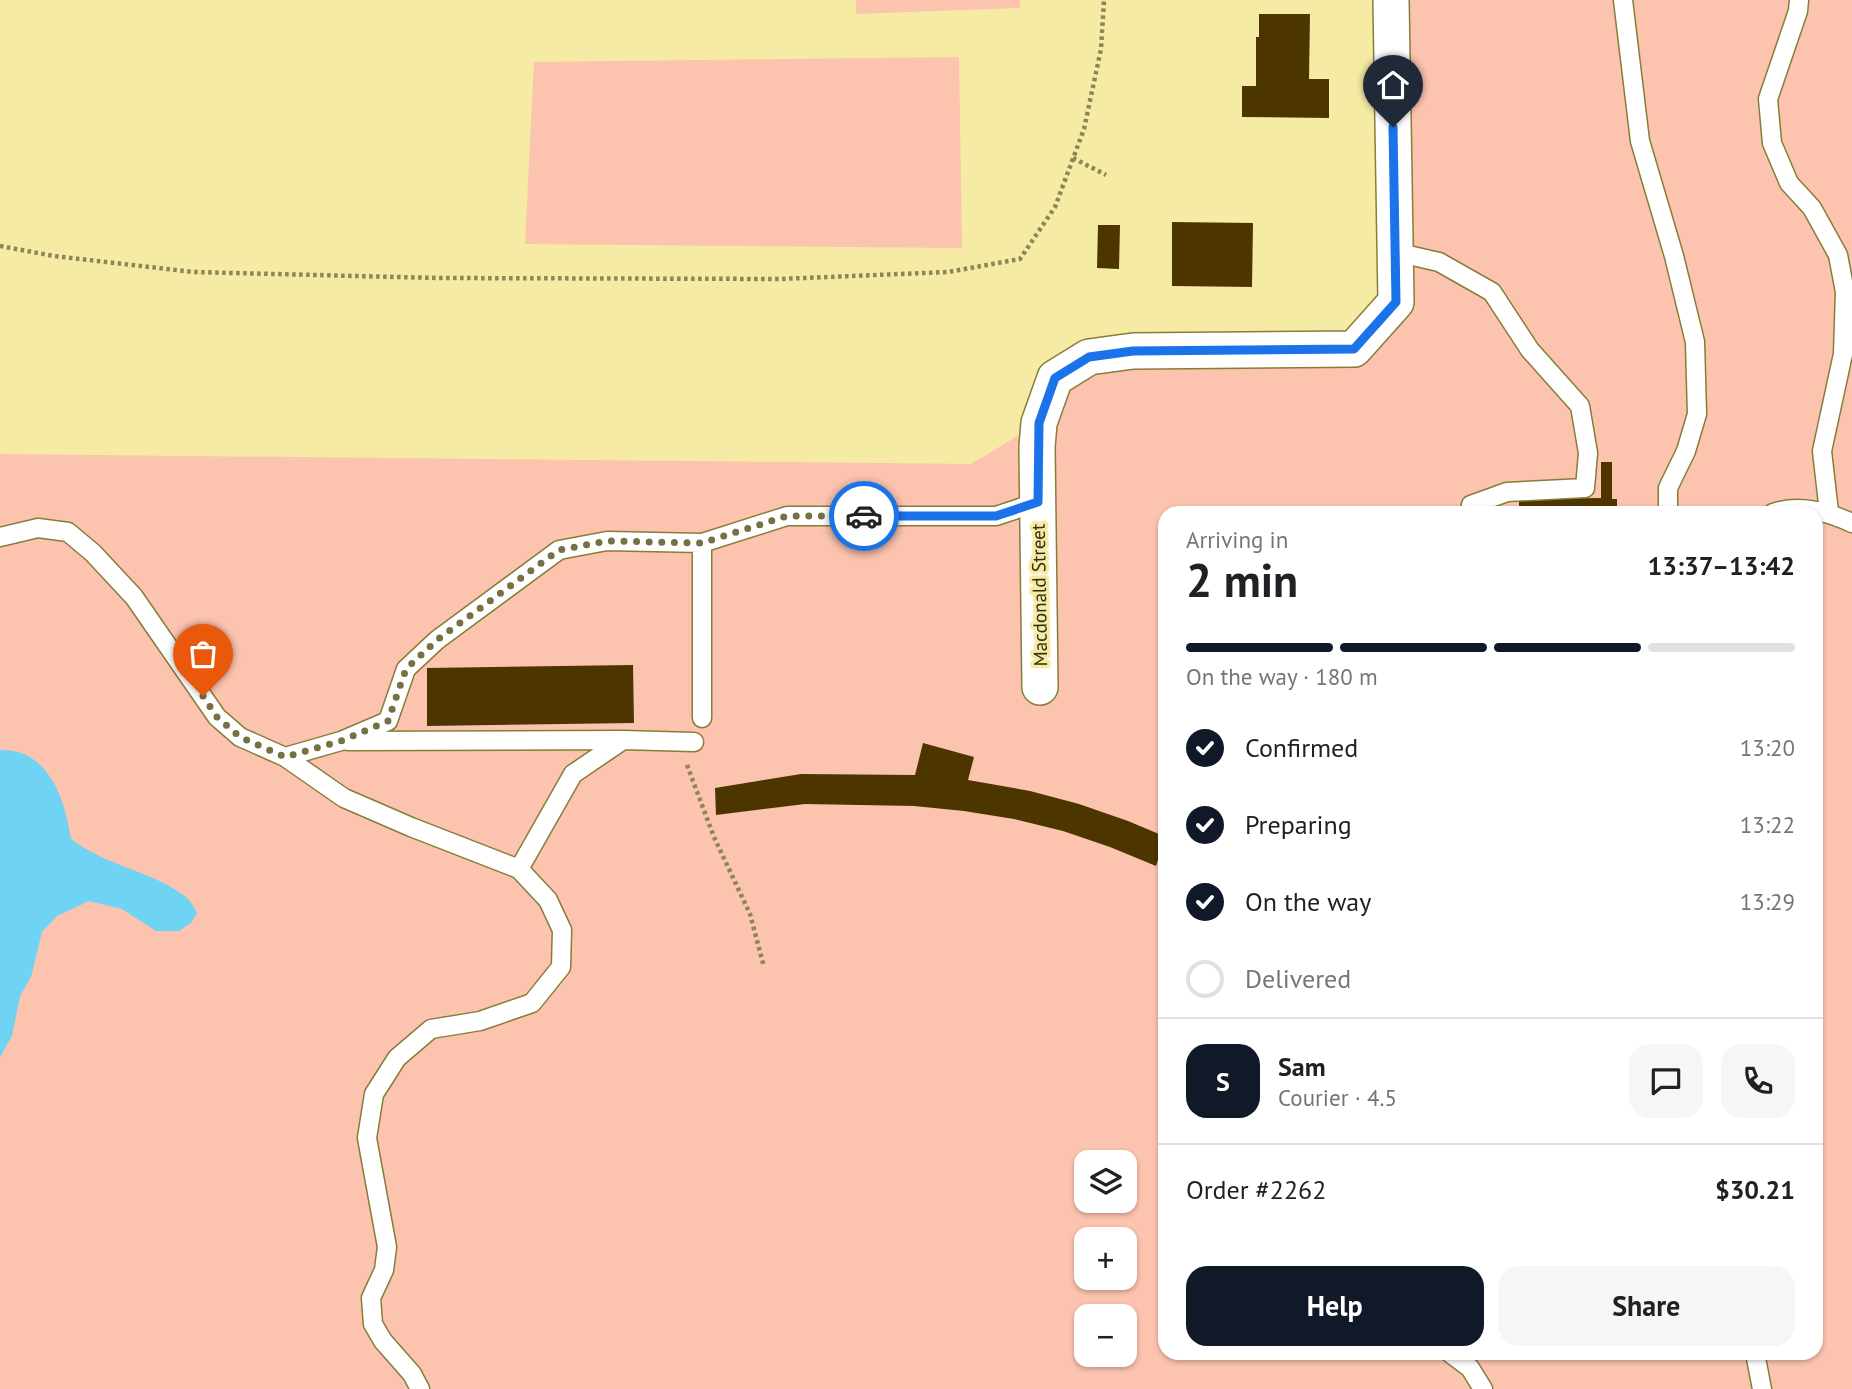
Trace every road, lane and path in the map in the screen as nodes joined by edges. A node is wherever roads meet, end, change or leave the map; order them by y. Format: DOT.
graph roads {
  1 [pos="1104,0"];
  2 [pos="1391,0"];
  3 [pos="1623,0"];
  4 [pos="1799,0"];
  5 [pos="1073,158"];
  6 [pos="1106,175"];
  7 [pos="0,246"];
  8 [pos="1395,252"];
  9 [pos="1038,502"];
  10 [pos="1471,506"];
  11 [pos="1668,506"];
  12 [pos="1823,512"];
  13 [pos="1829,512"];
  14 [pos="1852,523"];
  15 [pos="0,537"];
  16 [pos="702,543"];
  17 [pos="1040,687"];
  18 [pos="702,718"];
  19 [pos="623,740"];
  20 [pos="341,741"];
  21 [pos="694,742"];
  22 [pos="285,757"];
  23 [pos="519,870"];
  24 [pos="764,967"];
  25 [pos="1459,1360"];
  26 [pos="1756,1360"];
  27 [pos="420,1389"];
  28 [pos="1483,1389"];
  29 [pos="1762,1389"];
  1 -- 5 [label="path"];
  2 -- 8 [label="street, Macdonald Street"];
  3 -- 11 [label="lane"];
  4 -- 13 [label="lane"];
  5 -- 6 [label="path"];
  5 -- 7 [label="path"];
  8 -- 9 [label="street, Macdonald Street"];
  8 -- 10 [label="lane"];
  9 -- 16 [label="lane"];
  9 -- 17 [label="street, Macdonald Street"];
  12 -- 13 [label="lane"];
  13 -- 14 [label="lane"];
  15 -- 22 [label="lane"];
  16 -- 18 [label="lane"];
  16 -- 20 [label="lane"];
  19 -- 20 [label="lane"];
  19 -- 21 [label="lane"];
  19 -- 23 [label="lane"];
  20 -- 22 [label="lane"];
  21 -- 24 [label="path"];
  22 -- 23 [label="lane"];
  23 -- 27 [label="lane"];
  25 -- 28 [label="lane"];
  26 -- 29 [label="lane"];
}
